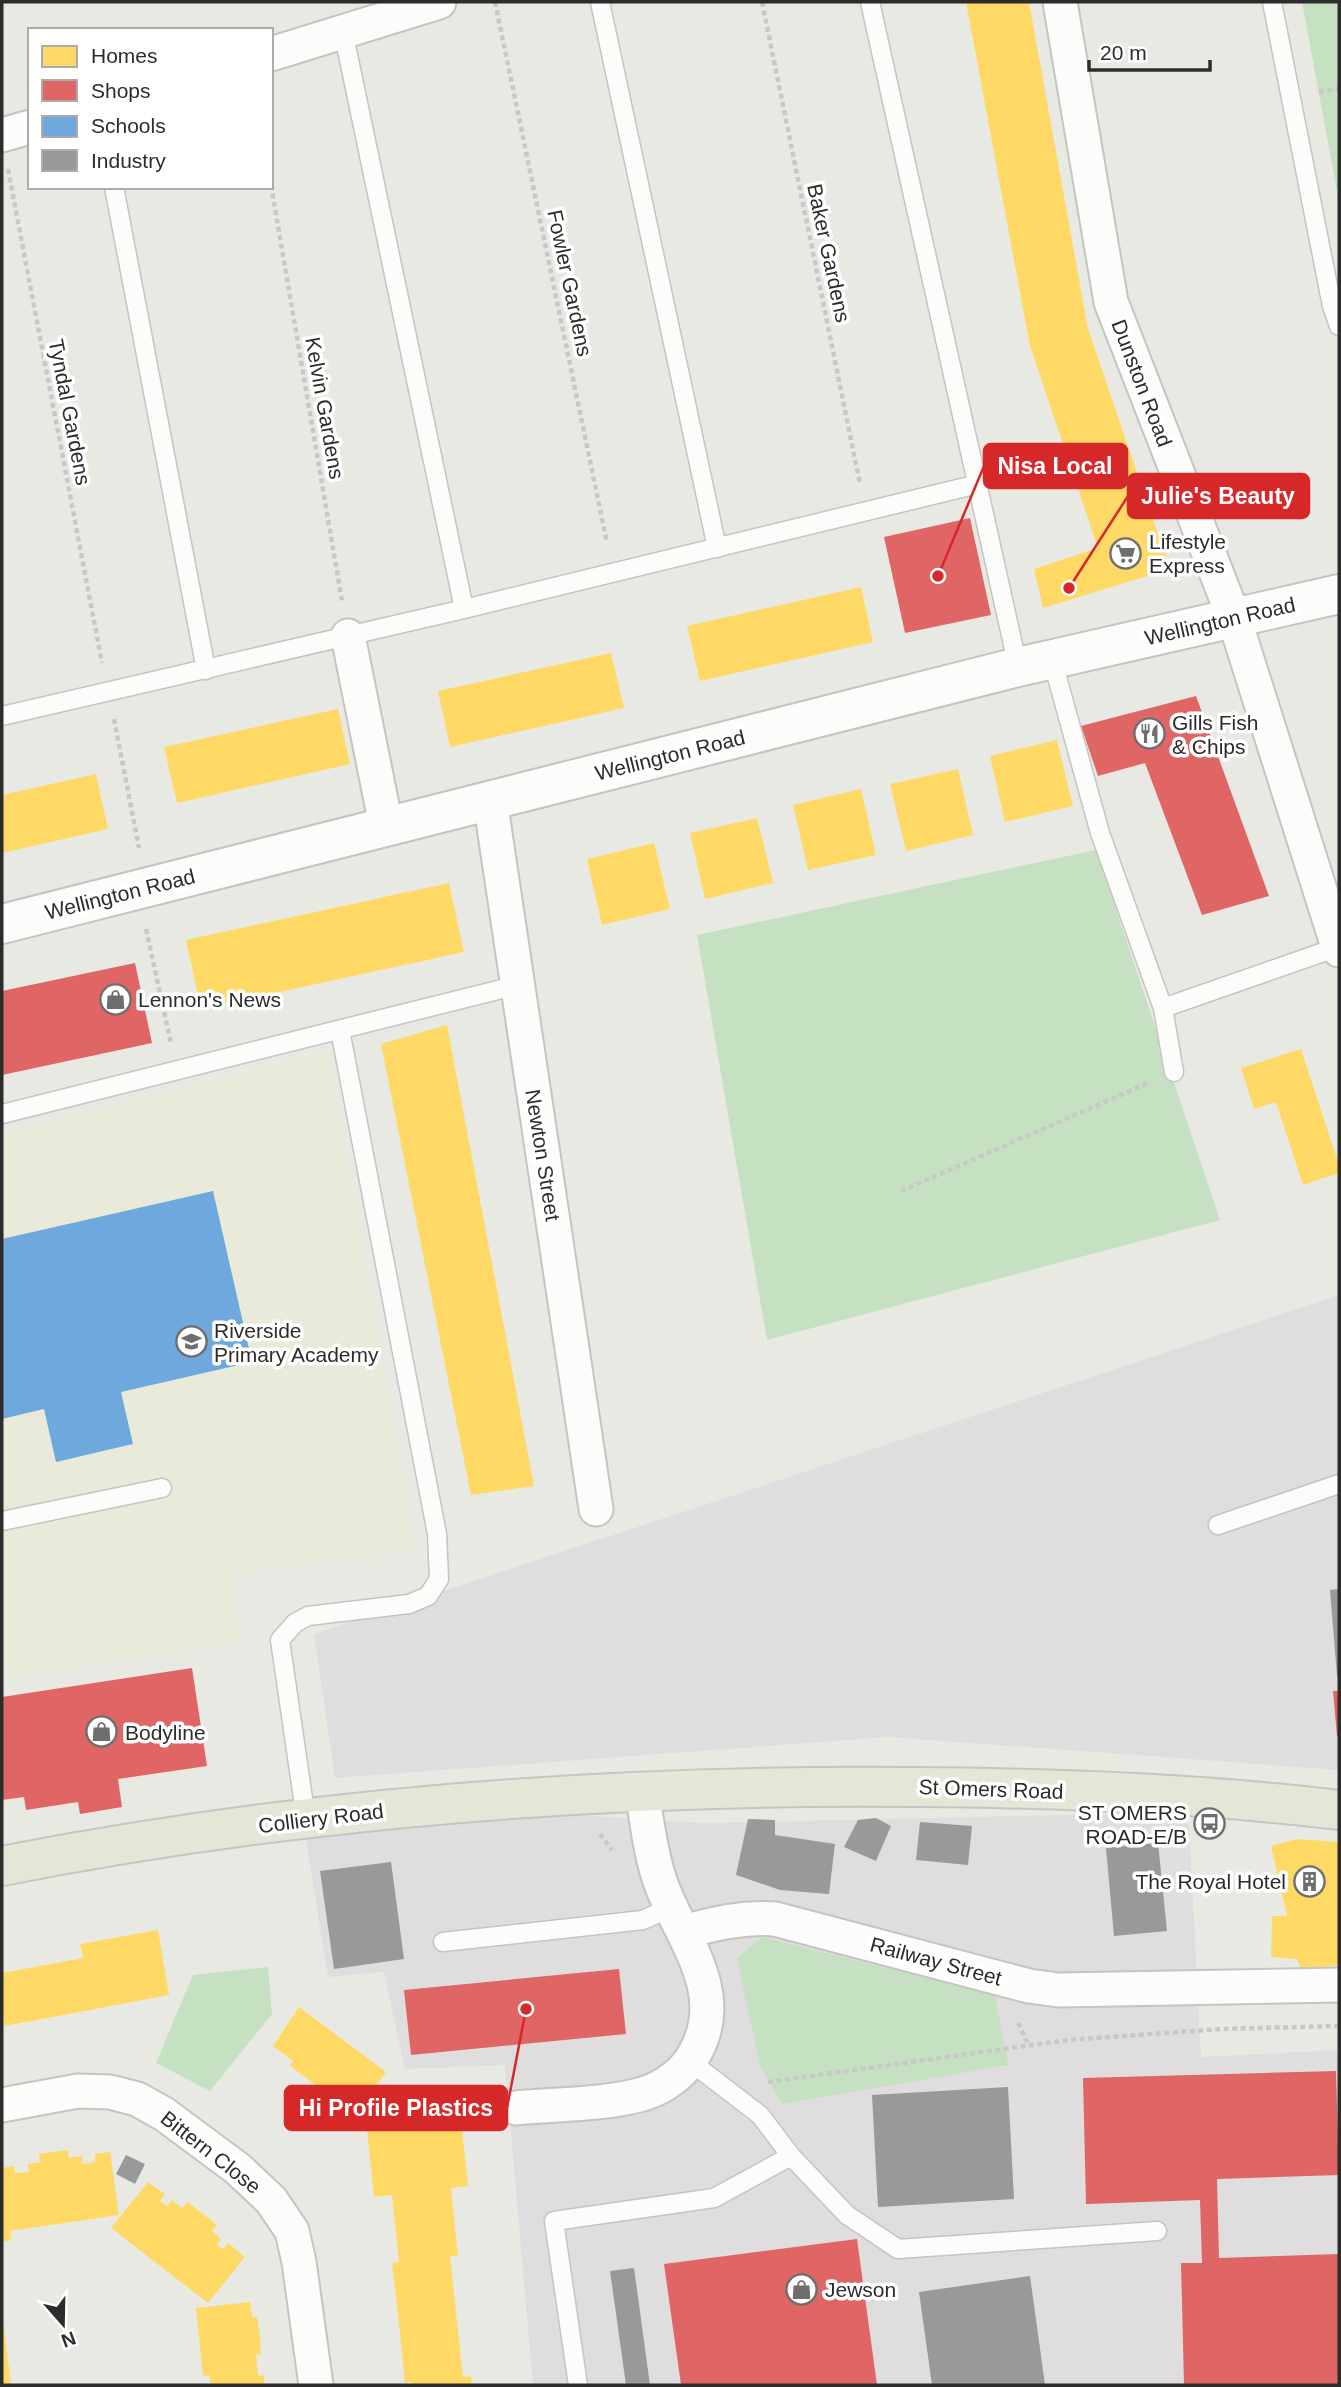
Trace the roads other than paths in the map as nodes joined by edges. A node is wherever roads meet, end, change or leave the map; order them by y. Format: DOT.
graph roads {
  1 [pos="439,2"];
  2 [pos="600,2"];
  3 [pos="870,2"];
  4 [pos="1060,2"];
  5 [pos="1272,2"];
  6 [pos="343,31"];
  7 [pos="273,53"];
  8 [pos="28,129"];
  9 [pos="4,150"];
  10 [pos="114,189"];
  11 [pos="1339,326"];
  12 [pos="978,484"];
  13 [pos="717,548"];
  14 [pos="1339,594"];
  15 [pos="464,609"];
  16 [pos="1234,618"];
  17 [pos="348,636"];
  18 [pos="1035,663"];
  19 [pos="206,670"];
  20 [pos="2,716"];
  21 [pos="490,800"];
  22 [pos="386,825"];
  23 [pos="2,924"];
  24 [pos="1339,948"];
  25 [pos="518,985"];
  26 [pos="1163,1008"];
  27 [pos="340,1030"];
  28 [pos="1174,1072"];
  29 [pos="2,1114"];
  30 [pos="1339,1484"];
  31 [pos="162,1488"];
  32 [pos="596,1509"];
  33 [pos="2,1521"];
  34 [pos="1217,1525"];
  35 [pos="642,1792"];
  36 [pos="1339,1810"];
  37 [pos="306,1819"];
  38 [pos="2,1866"];
  39 [pos="678,1919"];
  40 [pos="443,1942"];
  41 [pos="1339,1985"];
  42 [pos="691,2062"];
  43 [pos="2,2105"];
  44 [pos="516,2108"];
  45 [pos="791,2156"];
  46 [pos="1157,2231"];
  47 [pos="316,2385"];
  48 [pos="578,2385"];
  1 -- 6 [label="street"];
  2 -- 13 [label="lane"];
  3 -- 12 [label="lane"];
  4 -- 16 [label="street, Dunston Road"];
  5 -- 11 [label="lane"];
  6 -- 7 [label="street"];
  6 -- 15 [label="lane"];
  8 -- 9 [label="street"];
  10 -- 19 [label="lane"];
  12 -- 13 [label="lane"];
  12 -- 18 [label="lane"];
  13 -- 15 [label="lane"];
  14 -- 16 [label="street, Wellington Road"];
  15 -- 17 [label="lane"];
  16 -- 18 [label="street, Wellington Road"];
  16 -- 24 [label="street, Dunston Road"];
  17 -- 19 [label="lane"];
  17 -- 22 [label="street"];
  18 -- 21 [label="street, Wellington Road"];
  18 -- 26 [label="lane"];
  19 -- 20 [label="lane"];
  21 -- 22 [label="street, Wellington Road"];
  21 -- 25 [label="street, Newton Street"];
  22 -- 23 [label="street, Wellington Road"];
  24 -- 26 [label="lane"];
  25 -- 27 [label="lane"];
  25 -- 32 [label="street, Newton Street"];
  26 -- 28 [label="lane"];
  27 -- 29 [label="lane"];
  27 -- 37 [label="lane"];
  30 -- 34 [label="lane"];
  31 -- 33 [label="lane"];
  35 -- 36 [label="main road, St Omers Road"];
  35 -- 37 [label="main road, Colliery Road"];
  35 -- 39 [label="street"];
  37 -- 38 [label="main road, Colliery Road"];
  39 -- 40 [label="lane"];
  39 -- 41 [label="street, Railway Street"];
  39 -- 42 [label="street"];
  42 -- 44 [label="street"];
  42 -- 45 [label="lane"];
  43 -- 47 [label="street, Bittern Close"];
  45 -- 46 [label="lane"];
  45 -- 48 [label="lane"];
}
